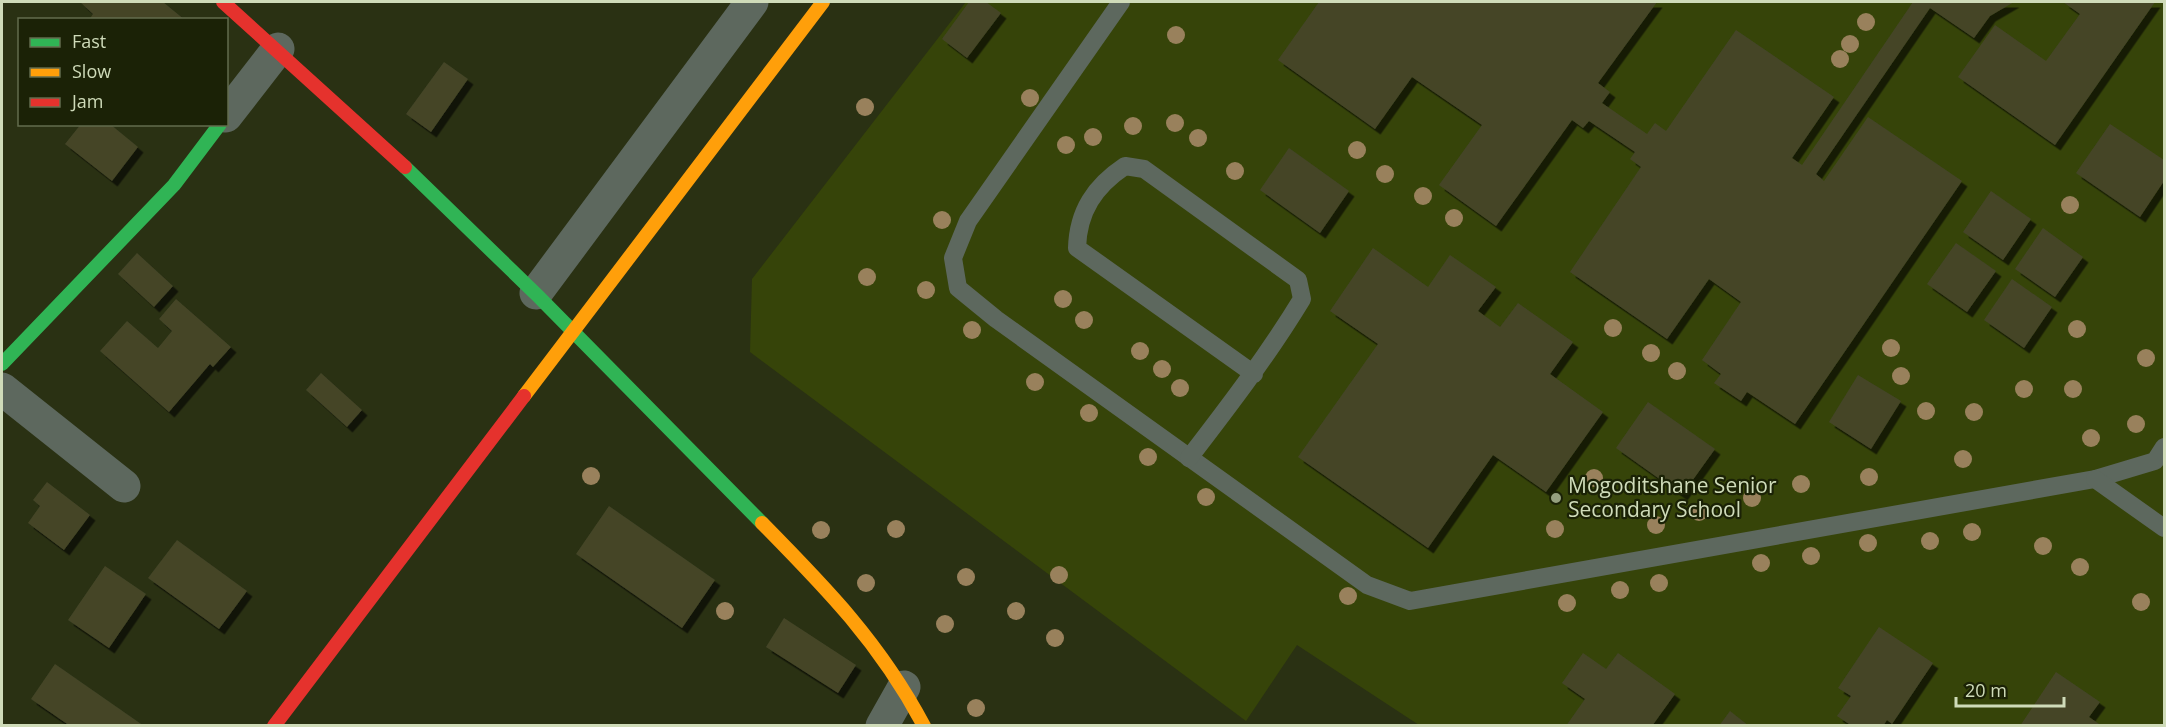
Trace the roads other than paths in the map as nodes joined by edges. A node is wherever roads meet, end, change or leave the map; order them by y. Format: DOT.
graph roads {
  1 [pos="222,2"];
  2 [pos="752,2"];
  3 [pos="823,2"];
  4 [pos="1121,2"];
  5 [pos="278,49"];
  6 [pos="228,113"];
  7 [pos="218,126"];
  8 [pos="536,293"];
  9 [pos="573,328"];
  10 [pos="2,364"];
  11 [pos="1254,374"];
  12 [pos="2,389"];
  13 [pos="2164,447"];
  14 [pos="1190,458"];
  15 [pos="2095,479"];
  16 [pos="124,486"];
  17 [pos="2164,528"];
  18 [pos="904,687"];
  19 [pos="274,726"];
  20 [pos="882,726"];
  21 [pos="924,726"];
  1 -- 5 [label="street"];
  2 -- 8 [label="street"];
  3 -- 9 [label="street"];
  4 -- 14 [label="lane"];
  5 -- 6 [label="street"];
  5 -- 8 [label="street"];
  7 -- 10 [label="street"];
  8 -- 9 [label="street"];
  9 -- 18 [label="street"];
  9 -- 19 [label="street"];
  11 -- 11 [label="lane"];
  11 -- 14 [label="lane"];
  12 -- 16 [label="street"];
  13 -- 15 [label="lane"];
  14 -- 15 [label="lane"];
  15 -- 17 [label="lane"];
  18 -- 20 [label="street"];
  18 -- 21 [label="street"];
}
